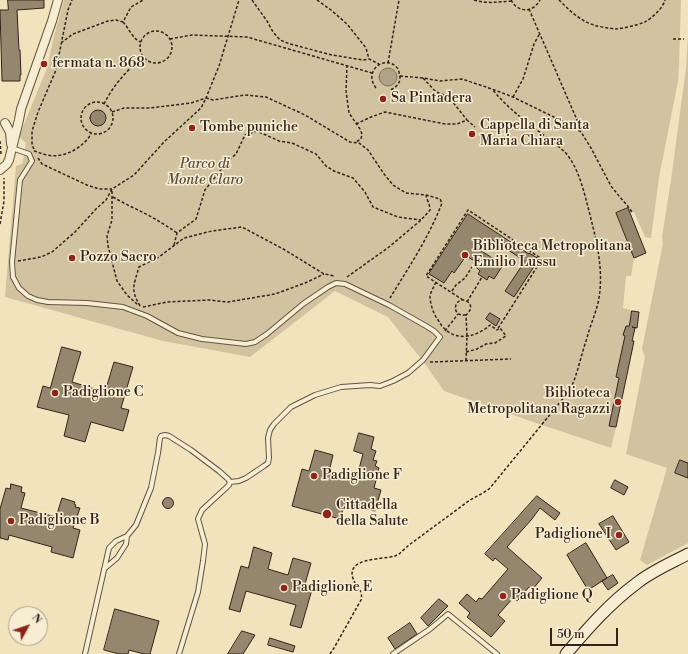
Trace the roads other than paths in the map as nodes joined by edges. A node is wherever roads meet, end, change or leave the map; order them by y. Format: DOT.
graph roads {
  1 [pos="58,0"];
  2 [pos="21,109"];
  3 [pos="3,123"];
  4 [pos="11,148"];
  5 [pos="1,168"];
  6 [pos="230,482"];
  7 [pos="127,536"];
  8 [pos="688,554"];
  9 [pos="104,569"];
  10 [pos="85,654"];
  11 [pos="179,654"];
  12 [pos="393,654"];
  13 [pos="497,654"];
  14 [pos="566,654"];
  1 -- 2 [label="street"];
  2 -- 3 [label="street"];
  2 -- 4 [label="street"];
  3 -- 4 [label="street"];
  4 -- 5 [label="street"];
  4 -- 6 [label="lane"];
  6 -- 7 [label="lane"];
  6 -- 11 [label="lane"];
  7 -- 9 [label="lane"];
  7 -- 9 [label="lane"];
  8 -- 14 [label="street"];
  9 -- 10 [label="lane"];
  12 -- 13 [label="lane"];
}
